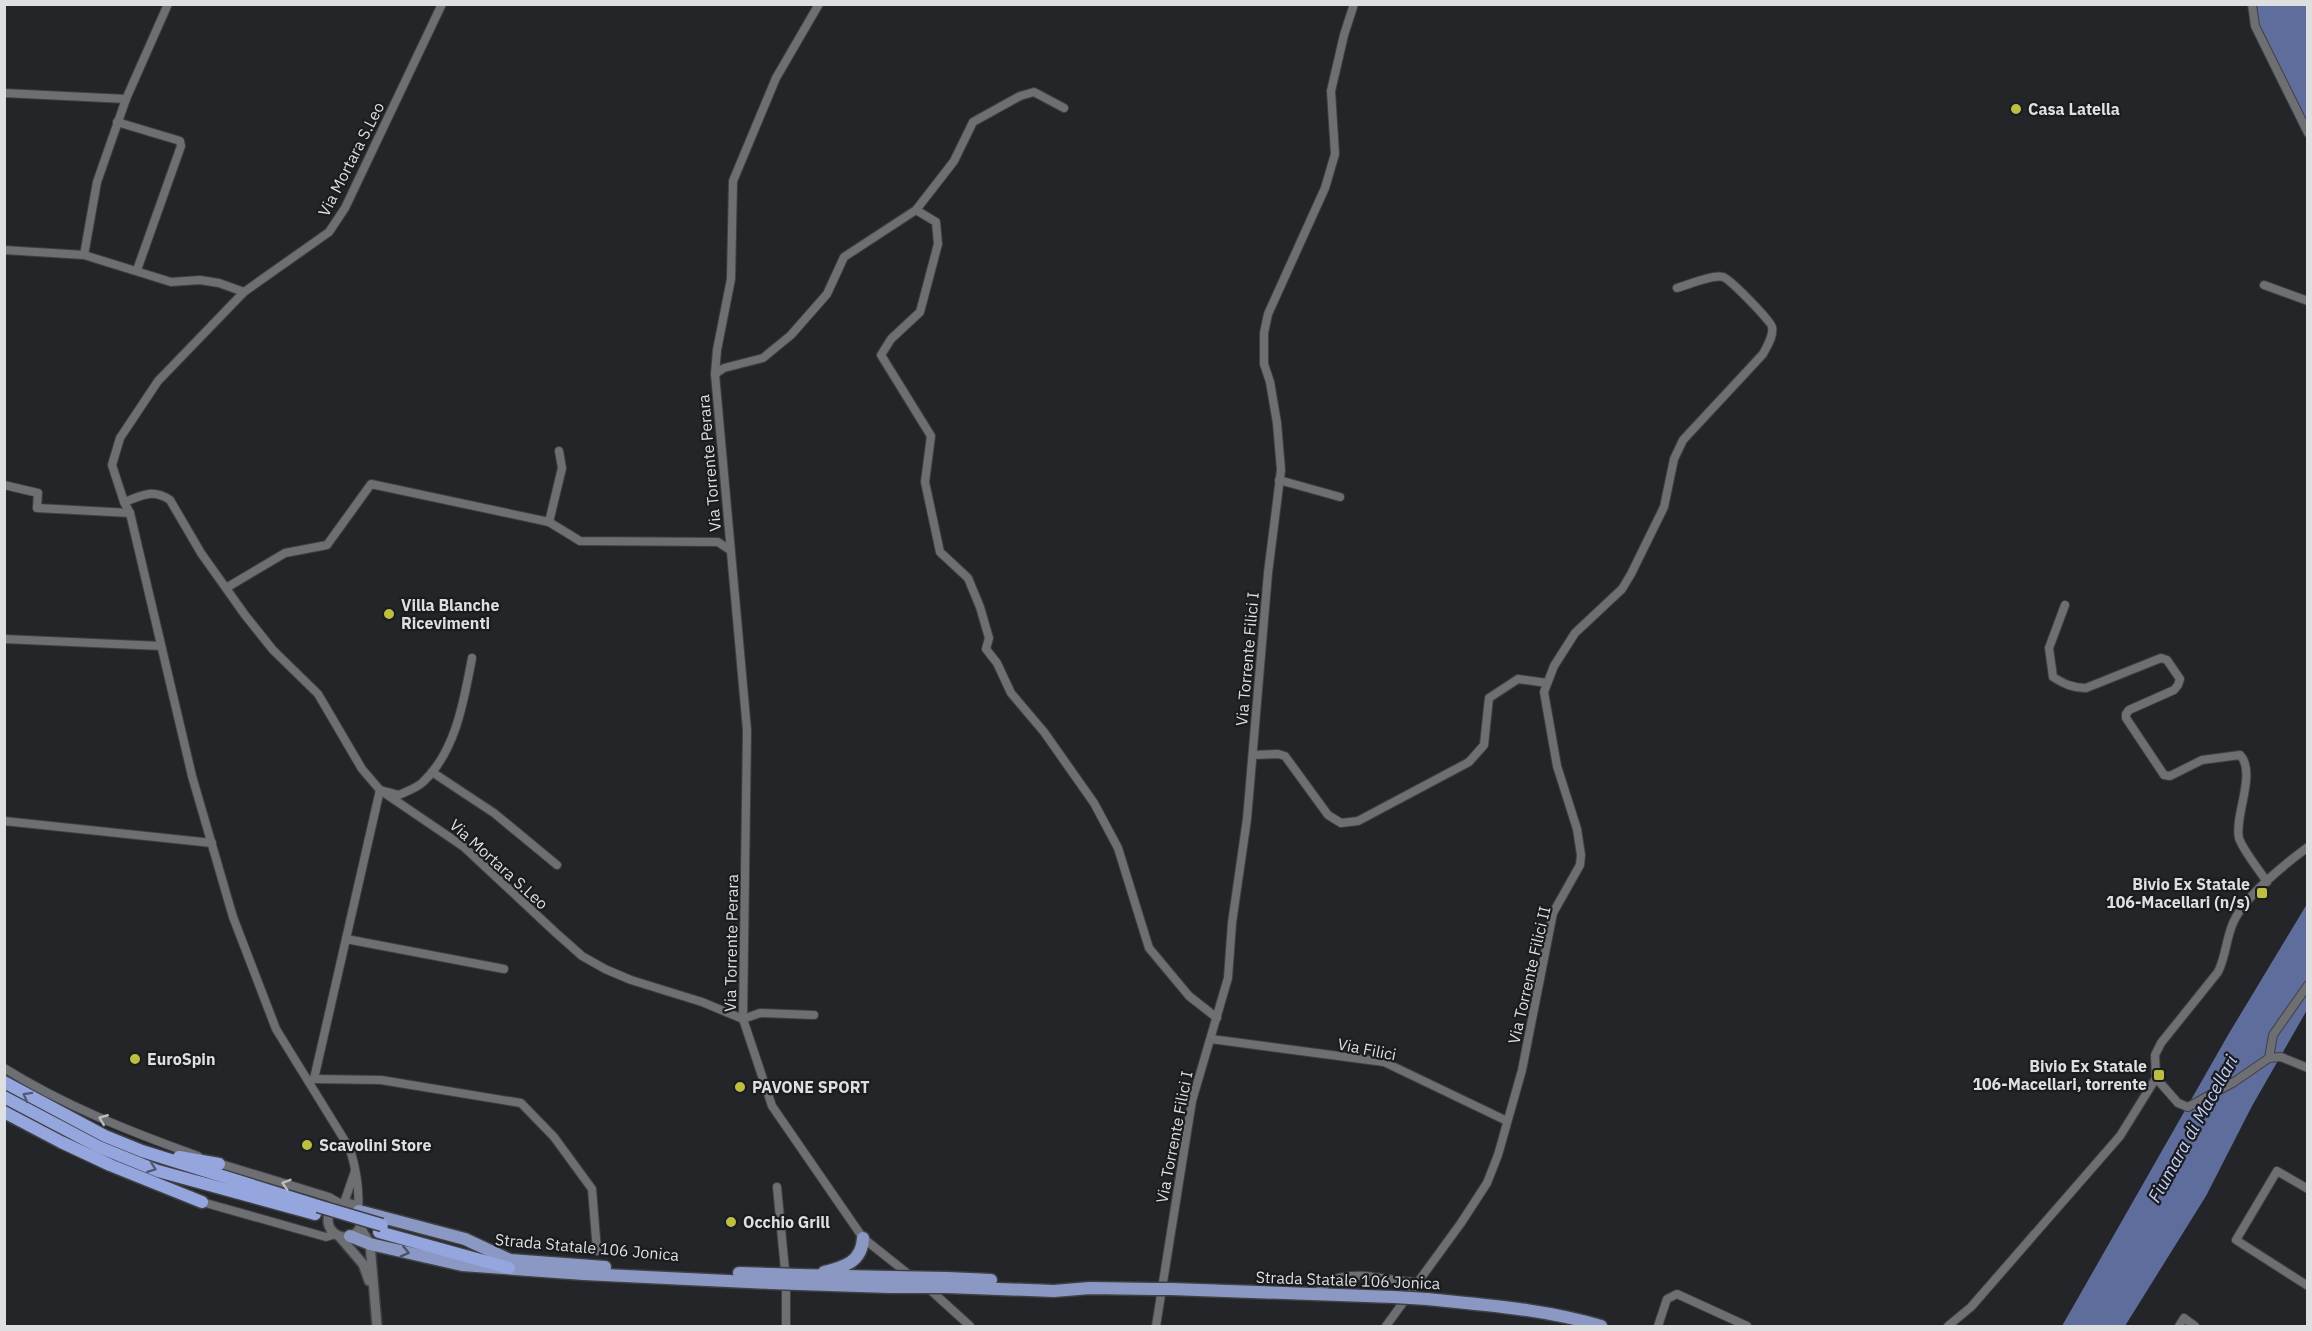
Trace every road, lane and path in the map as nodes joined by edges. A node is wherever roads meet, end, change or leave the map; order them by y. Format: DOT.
graph roads {
  1 [pos="168,4"];
  2 [pos="442,4"];
  3 [pos="819,4"];
  4 [pos="1354,4"];
  5 [pos="2252,4"];
  6 [pos="4,93"];
  7 [pos="126,99"];
  8 [pos="1064,108"];
  9 [pos="117,122"];
  10 [pos="2307,133"];
  11 [pos="916,210"];
  12 [pos="4,250"];
  13 [pos="84,255"];
  14 [pos="137,270"];
  15 [pos="2264,285"];
  16 [pos="1677,288"];
  17 [pos="244,292"];
  18 [pos="2307,301"];
  19 [pos="715,374"];
  20 [pos="559,451"];
  21 [pos="1279,480"];
  22 [pos="4,485"];
  23 [pos="1340,497"];
  24 [pos="124,502"];
  25 [pos="130,513"];
  26 [pos="549,522"];
  27 [pos="730,550"];
  28 [pos="226,588"];
  29 [pos="2065,605"];
  30 [pos="4,639"];
  31 [pos="161,646"];
  32 [pos="472,658"];
  33 [pos="1547,683"];
  34 [pos="1253,755"];
  35 [pos="432,772"];
  36 [pos="380,790"];
  37 [pos="4,821"];
  38 [pos="212,843"];
  39 [pos="2307,848"];
  40 [pos="557,865"];
  41 [pos="2267,882"];
  42 [pos="346,939"];
  43 [pos="504,969"];
  44 [pos="2307,985"];
  45 [pos="814,1015"];
  46 [pos="1217,1018"];
  47 [pos="743,1019"];
  48 [pos="1211,1039"];
  49 [pos="2270,1058"];
  50 [pos="4,1068"];
  51 [pos="2307,1068"];
  52 [pos="2156,1078"];
  53 [pos="312,1080"];
  54 [pos="4,1082"];
  55 [pos="4,1097"];
  56 [pos="4,1112"];
  57 [pos="1507,1121"];
  58 [pos="142,1152"];
  59 [pos="219,1164"];
  60 [pos="356,1167"];
  61 [pos="777,1187"];
  62 [pos="2307,1189"];
  63 [pos="202,1202"];
  64 [pos="342,1203"];
  65 [pos="316,1210"];
  66 [pos="359,1210"];
  67 [pos="360,1227"];
  68 [pos="342,1235"];
  69 [pos="863,1243"];
  70 [pos="370,1244"];
  71 [pos="597,1251"];
  72 [pos="509,1264"];
  73 [pos="785,1270"];
  74 [pos="814,1275"];
  75 [pos="799,1279"];
  76 [pos="890,1282"];
  77 [pos="1419,1282"];
  78 [pos="1328,1283"];
  79 [pos="2307,1286"];
  80 [pos="786,1287"];
  81 [pos="373,1292"];
  82 [pos="1314,1294"];
  83 [pos="1334,1295"];
  84 [pos="377,1326"];
  85 [pos="786,1326"];
  86 [pos="970,1326"];
  87 [pos="1156,1326"];
  88 [pos="1386,1326"];
  89 [pos="1601,1326"];
  90 [pos="1658,1326"];
  91 [pos="1747,1326"];
  92 [pos="1948,1326"];
  93 [pos="2179,1326"];
  94 [pos="2195,1326"];
  1 -- 7 [label="street"];
  2 -- 17 [label="street, Via Mortara S.Leo"];
  3 -- 19 [label="street, Via Torrente Perara"];
  4 -- 21 [label="street, Via Torrente Filici I"];
  5 -- 10 [label="street"];
  6 -- 7 [label="street"];
  7 -- 9 [label="street"];
  8 -- 11 [label="street"];
  9 -- 13 [label="street"];
  9 -- 14 [label="street"];
  11 -- 19 [label="street"];
  11 -- 46 [label="street"];
  12 -- 13 [label="street"];
  13 -- 14 [label="street"];
  14 -- 17 [label="street"];
  15 -- 18 [label="street"];
  16 -- 33 [label="street, Via Torrente Filici II"];
  17 -- 24 [label="street, Via Mortara S.Leo"];
  19 -- 27 [label="street, Via Torrente Perara"];
  20 -- 26 [label="street"];
  21 -- 23 [label="street"];
  21 -- 34 [label="street, Via Torrente Filici I"];
  22 -- 25 [label="street"];
  24 -- 25 [label="street, Via Mortara S.Leo"];
  24 -- 28 [label="street, Via Mortara S.Leo"];
  25 -- 31 [label="street, Via Mortara S.Leo"];
  26 -- 27 [label="street, Via Torrente Perara"];
  26 -- 28 [label="street, Via Torrente Perara"];
  27 -- 47 [label="street, Via Torrente Perara"];
  28 -- 36 [label="street, Via Mortara S.Leo"];
  29 -- 41 [label="street"];
  30 -- 31 [label="street"];
  31 -- 38 [label="street, Via Mortara S.Leo"];
  32 -- 35 [label="street"];
  33 -- 34 [label="street"];
  33 -- 57 [label="street, Via Torrente Filici II"];
  34 -- 46 [label="street, Via Torrente Filici I"];
  35 -- 36 [label="street"];
  35 -- 40 [label="street"];
  36 -- 42 [label="street"];
  36 -- 47 [label="street, Via Mortara S.Leo"];
  37 -- 38 [label="street"];
  38 -- 53 [label="street, Via Mortara S.Leo"];
  39 -- 41 [label="street"];
  41 -- 52 [label="street"];
  42 -- 43 [label="street"];
  42 -- 53 [label="street"];
  44 -- 49 [label="street"];
  45 -- 47 [label="street"];
  46 -- 48 [label="street, Via Torrente Filici I"];
  47 -- 69 [label="street, Via Torrente Perara"];
  48 -- 57 [label="street, Via Filici"];
  48 -- 87 [label="street, Via Torrente Filici I"];
  49 -- 51 [label="street"];
  49 -- 52 [label="street"];
  59 -- 50 [label="street, one-way"];
  52 -- 92 [label="street"];
  53 -- 60 [label="street, Via Mortara S.Leo"];
  53 -- 71 [label="street"];
  58 -- 54 [label="highway, Strada Statale 106 Jonica, one-way"];
  55 -- 65 [label="highway, Strada Statale 106 Jonica, one-way"];
  56 -- 63 [label="highway"];
  57 -- 77 [label="street, Via Torrente Filici II"];
  58 -- 59 [label="highway"];
  58 -- 65 [label="highway, Strada Statale 106 Jonica"];
  64 -- 59 [label="street, one-way"];
  60 -- 64 [label="street"];
  60 -- 66 [label="street, Via Mortara S.Leo"];
  61 -- 73 [label="street"];
  62 -- 79 [label="street"];
  63 -- 68 [label="street"];
  64 -- 66 [label="street"];
  64 -- 68 [label="street"];
  65 -- 72 [label="highway, Strada Statale 106 Jonica"];
  66 -- 67 [label="street"];
  66 -- 72 [label="main road"];
  67 -- 68 [label="street"];
  67 -- 70 [label="street"];
  68 -- 70 [label="main road"];
  68 -- 81 [label="street"];
  69 -- 74 [label="main road"];
  69 -- 86 [label="street, Via Torrente Perara"];
  70 -- 72 [label="main road, one-way"];
  70 -- 81 [label="street"];
  72 -- 75 [label="main road, Strada Statale 106 Jonica, bridge"];
  74 -- 75 [label="main road, Strada Statale 106 Jonica"];
  74 -- 76 [label="main road, Strada Statale 106 Jonica"];
  75 -- 76 [label="main road, Strada Statale 106 Jonica"];
  76 -- 82 [label="main road, Strada Statale 106 Jonica, bridge"];
  77 -- 78 [label="street"];
  77 -- 88 [label="street, Via Torrente Filici II"];
  78 -- 82 [label="street"];
  78 -- 83 [label="street"];
  80 -- 85 [label="street"];
  81 -- 84 [label="street"];
  82 -- 83 [label="main road, Strada Statale 106 Jonica"];
  83 -- 89 [label="main road, Strada Statale 106 Jonica, bridge"];
  90 -- 91 [label="street"];
  93 -- 94 [label="street"];
}
